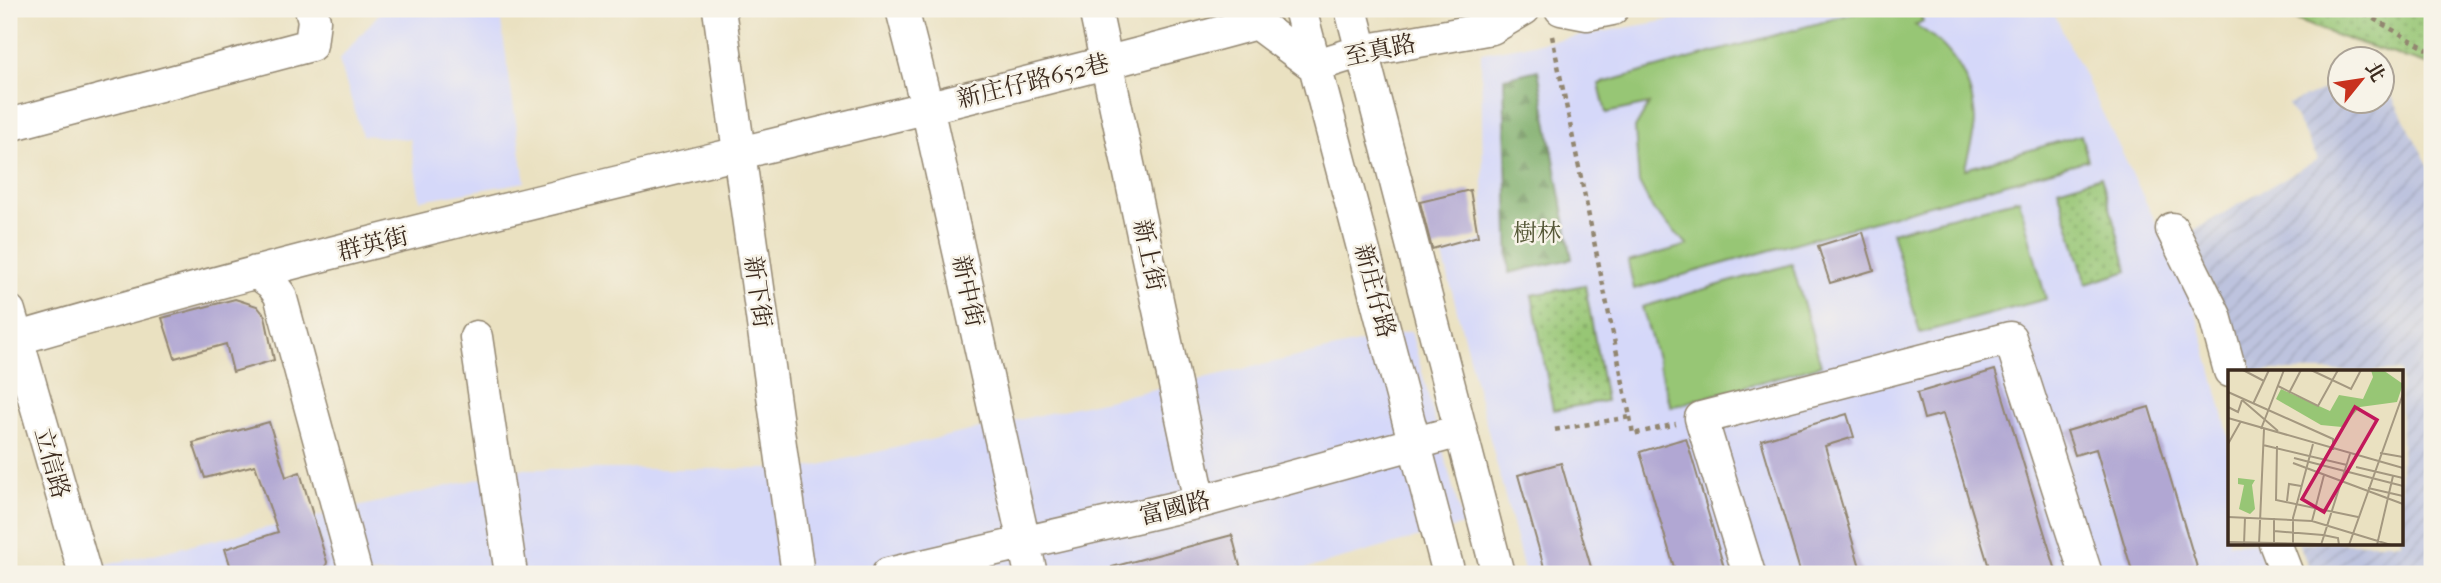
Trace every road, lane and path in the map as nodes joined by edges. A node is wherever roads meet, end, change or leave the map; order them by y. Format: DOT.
graph roads {
  1 [pos="311,9"];
  2 [pos="719,9"];
  3 [pos="902,9"];
  4 [pos="1095,9"];
  5 [pos="1300,9"];
  6 [pos="1350,9"];
  7 [pos="1524,9"];
  8 [pos="1612,9"];
  9 [pos="2356,9"];
  10 [pos="1556,19"];
  11 [pos="1362,51"];
  12 [pos="2432,52"];
  13 [pos="1109,63"];
  14 [pos="1314,66"];
  15 [pos="927,107"];
  16 [pos="9,125"];
  17 [pos="739,154"];
  18 [pos="2172,229"];
  19 [pos="256,272"];
  20 [pos="11,330"];
  21 [pos="476,337"];
  22 [pos="2230,370"];
  23 [pos="1630,416"];
  24 [pos="1701,418"];
  25 [pos="1555,430"];
  26 [pos="1460,431"];
  27 [pos="1416,444"];
  28 [pos="1200,502"];
  29 [pos="1023,544"];
  30 [pos="2275,544"];
  31 [pos="85,574"];
  32 [pos="356,574"];
  33 [pos="511,574"];
  34 [pos="798,574"];
  35 [pos="888,574"];
  36 [pos="1031,574"];
  37 [pos="1449,574"];
  38 [pos="1498,574"];
  39 [pos="1749,574"];
  40 [pos="2086,574"];
  41 [pos="2287,574"];
  1 -- 16 [label="street"];
  2 -- 17 [label="street, 新下街"];
  3 -- 15 [label="street, 新中街"];
  4 -- 13 [label="street, 新上街"];
  5 -- 14 [label="street, 新庄仔路"];
  6 -- 11 [label="street, 新庄仔路"];
  7 -- 11 [label="street, 至真路"];
  8 -- 10 [label="street"];
  9 -- 12 [label="path"];
  10 -- 23 [label="path"];
  11 -- 14 [label="street, 至真路"];
  11 -- 26 [label="street, 新庄仔路"];
  13 -- 14 [label="street, 新庄仔路652巷"];
  13 -- 15 [label="street, 新庄仔路652巷"];
  13 -- 28 [label="street, 新上街"];
  14 -- 27 [label="street, 新庄仔路"];
  15 -- 17 [label="street, 新庄仔路652巷"];
  15 -- 29 [label="street, 新中街"];
  17 -- 19 [label="street, 群英街"];
  17 -- 34 [label="street, 新下街"];
  18 -- 22 [label="street"];
  19 -- 20 [label="street, 群英街"];
  19 -- 32 [label="street"];
  20 -- 31 [label="street, 立信路"];
  21 -- 33 [label="street"];
  23 -- 24 [label="path"];
  23 -- 25 [label="path"];
  24 -- 39 [label="street"];
  24 -- 40 [label="street"];
  26 -- 27 [label="street, 富國路"];
  26 -- 38 [label="street, 新庄仔路"];
  27 -- 28 [label="street, 富國路"];
  27 -- 37 [label="street, 新庄仔路"];
  28 -- 29 [label="street, 富國路"];
  29 -- 35 [label="street, 富國路"];
  29 -- 36 [label="street, 新中街"];
  30 -- 41 [label="street"];
}
